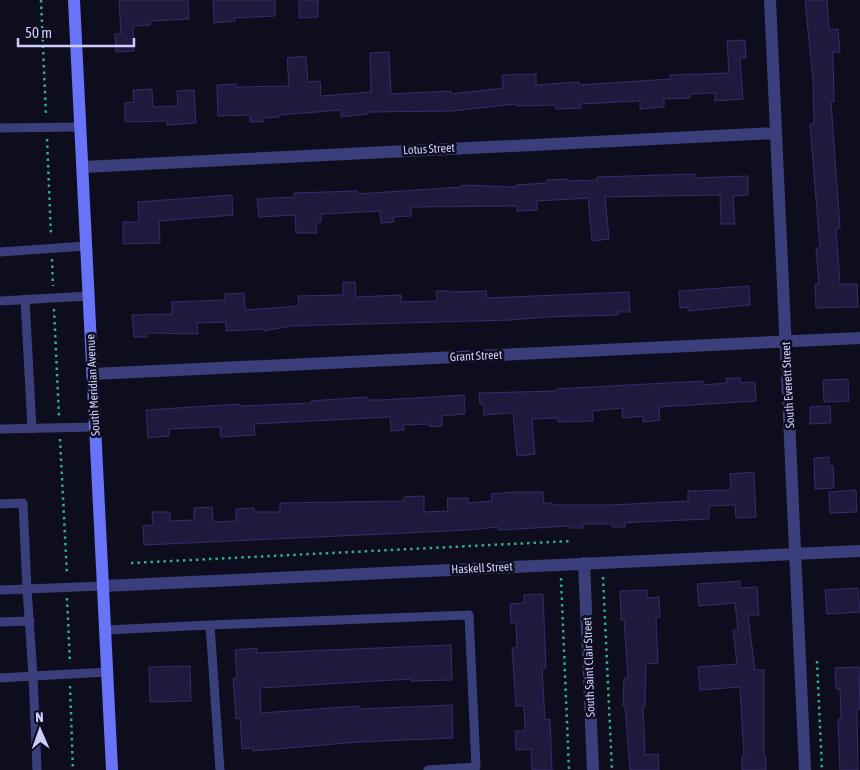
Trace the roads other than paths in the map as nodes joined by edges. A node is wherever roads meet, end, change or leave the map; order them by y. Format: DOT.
graph roads {
  1 [pos="74,0"];
  2 [pos="770,0"];
  3 [pos="80,127"];
  4 [pos="0,128"];
  5 [pos="776,133"];
  6 [pos="82,167"];
  7 [pos="86,246"];
  8 [pos="0,252"];
  9 [pos="89,296"];
  10 [pos="26,299"];
  11 [pos="0,301"];
  12 [pos="860,338"];
  13 [pos="786,342"];
  14 [pos="93,374"];
  15 [pos="95,427"];
  16 [pos="32,428"];
  17 [pos="0,430"];
  18 [pos="0,504"];
  19 [pos="860,551"];
  20 [pos="795,554"];
  21 [pos="584,563"];
  22 [pos="104,586"];
  23 [pos="27,589"];
  24 [pos="0,590"];
  25 [pos="30,621"];
  26 [pos="0,622"];
  27 [pos="210,625"];
  28 [pos="106,630"];
  29 [pos="108,672"];
  30 [pos="33,676"];
  31 [pos="0,678"];
  32 [pos="37,770"];
  33 [pos="112,770"];
  34 [pos="220,770"];
  35 [pos="428,770"];
  36 [pos="593,770"];
  37 [pos="805,770"];
  1 -- 3 [label="main road, South Meridian Avenue"];
  2 -- 5 [label="street, South Everett Street"];
  3 -- 4 [label="lane"];
  3 -- 6 [label="main road, South Meridian Avenue"];
  5 -- 6 [label="street, Lotus Street"];
  5 -- 13 [label="street, South Everett Street"];
  6 -- 7 [label="main road, South Meridian Avenue"];
  7 -- 8 [label="lane"];
  7 -- 9 [label="main road, South Meridian Avenue"];
  9 -- 10 [label="lane"];
  9 -- 14 [label="main road, South Meridian Avenue"];
  10 -- 11 [label="lane"];
  10 -- 16 [label="lane"];
  12 -- 13 [label="street, Grant Street"];
  13 -- 14 [label="street, Grant Street"];
  13 -- 20 [label="street, South Everett Street"];
  14 -- 15 [label="main road, South Meridian Avenue"];
  15 -- 16 [label="lane"];
  15 -- 22 [label="main road, South Meridian Avenue"];
  16 -- 17 [label="lane"];
  18 -- 23 [label="lane"];
  19 -- 20 [label="street, Haskell Street"];
  20 -- 21 [label="street, Haskell Street"];
  20 -- 37 [label="street, South Everett Street"];
  21 -- 22 [label="street, Haskell Street"];
  21 -- 36 [label="street, South Saint Clair Street"];
  22 -- 23 [label="lane"];
  22 -- 28 [label="main road, South Meridian Avenue"];
  23 -- 24 [label="lane"];
  23 -- 25 [label="lane"];
  25 -- 26 [label="lane"];
  25 -- 30 [label="lane"];
  27 -- 28 [label="lane"];
  27 -- 34 [label="lane"];
  27 -- 35 [label="lane"];
  28 -- 29 [label="main road, South Meridian Avenue"];
  29 -- 30 [label="lane"];
  29 -- 33 [label="main road, South Meridian Avenue"];
  30 -- 31 [label="lane"];
  30 -- 32 [label="lane"];
}
